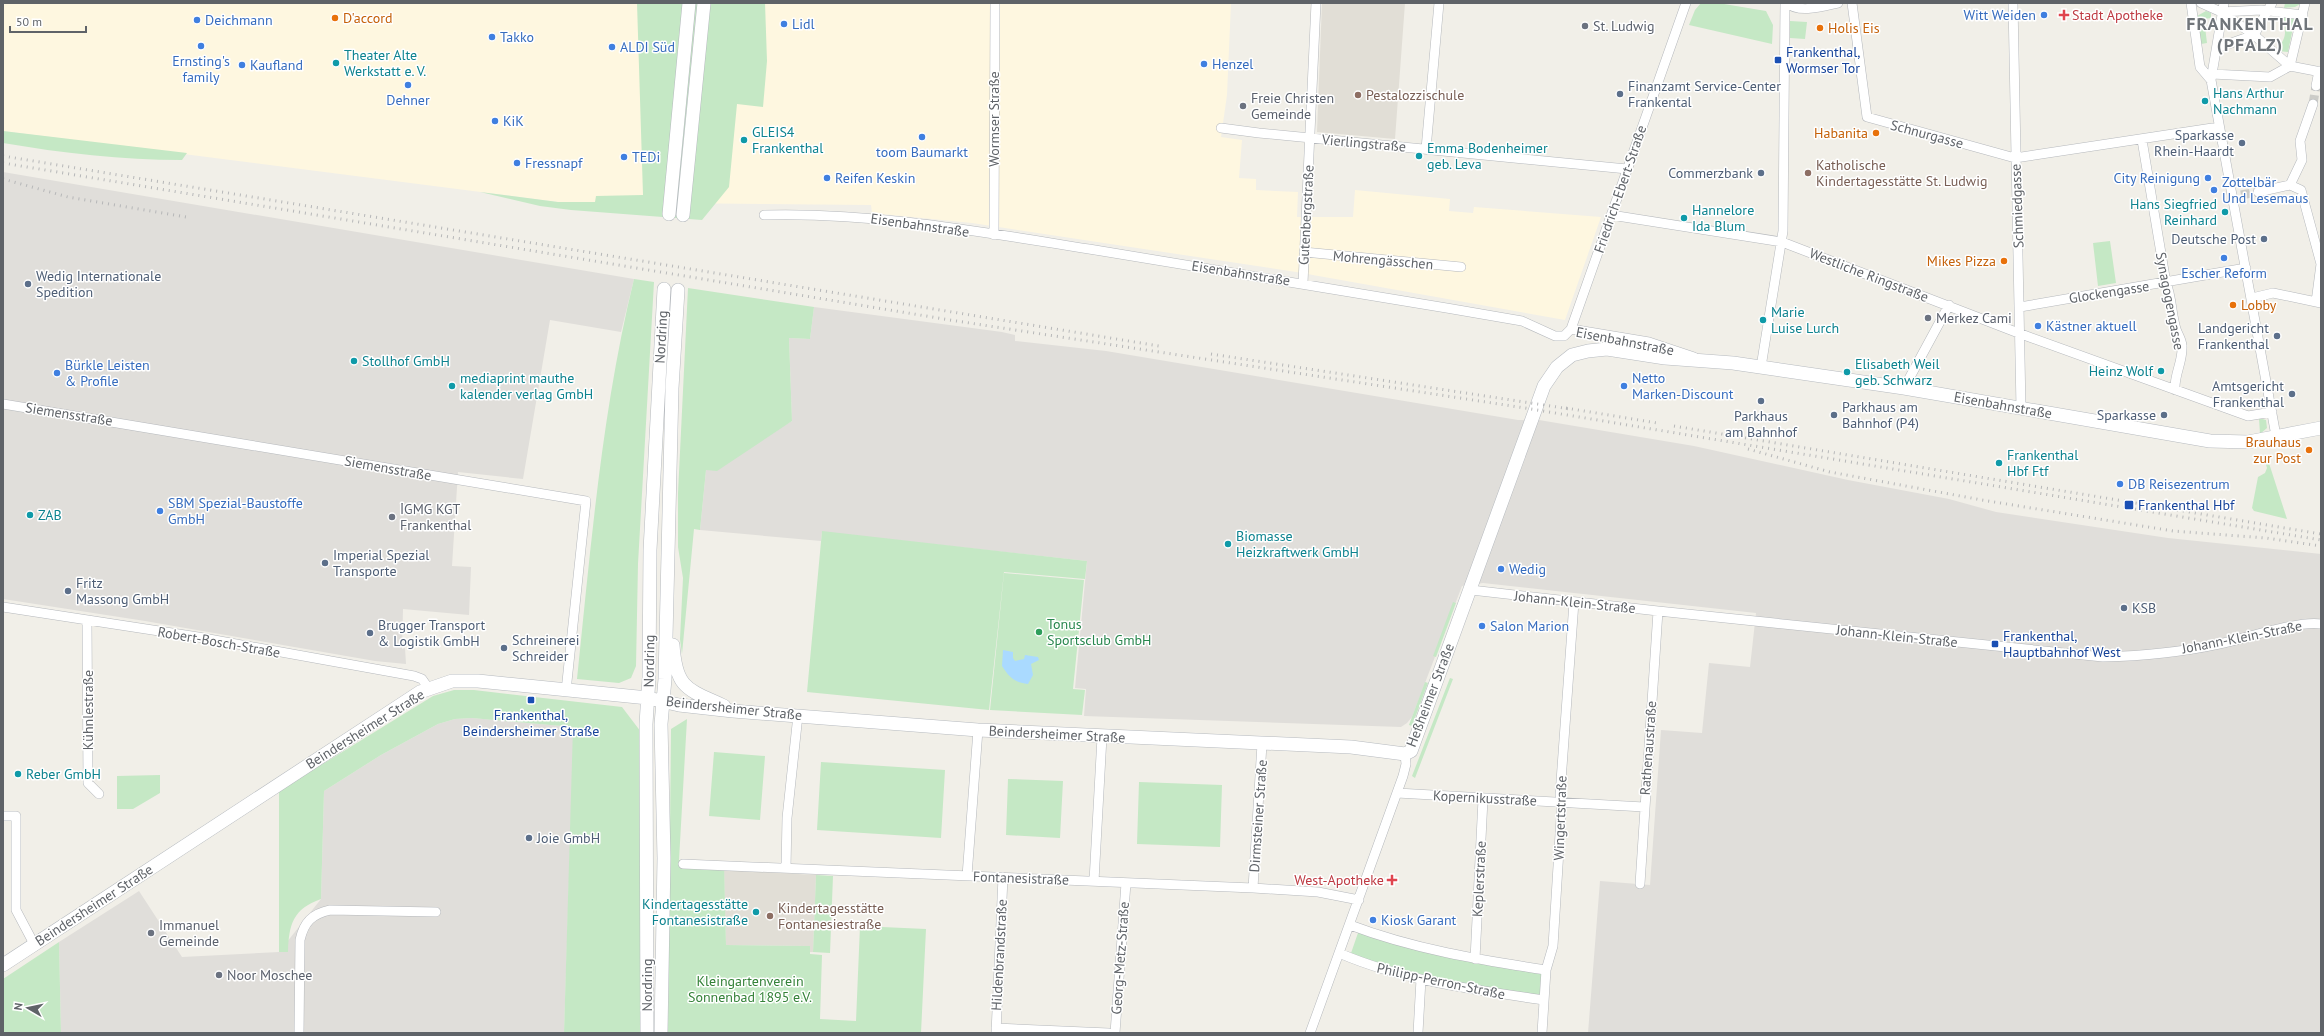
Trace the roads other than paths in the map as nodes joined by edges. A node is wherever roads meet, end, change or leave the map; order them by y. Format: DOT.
graph roads {
  1 [pos="689,3"];
  2 [pos="704,3"];
  3 [pos="995,3"];
  4 [pos="1316,3"];
  5 [pos="1439,3"];
  6 [pos="1686,3"];
  7 [pos="1786,3"];
  8 [pos="1838,3"];
  9 [pos="1852,3"];
  10 [pos="2013,3"];
  11 [pos="2191,3"];
  12 [pos="2201,3"];
  13 [pos="2224,3"];
  14 [pos="2305,3"];
  15 [pos="1827,4"];
  16 [pos="2266,7"];
  17 [pos="2221,12"];
  18 [pos="2303,14"];
  19 [pos="2254,35"];
  20 [pos="2217,48"];
  21 [pos="2291,66"];
  22 [pos="2320,71"];
  23 [pos="2212,77"];
  24 [pos="2316,86"];
  25 [pos="2312,104"];
  26 [pos="2219,127"];
  27 [pos="1221,128"];
  28 [pos="1310,138"];
  29 [pos="2142,140"];
  30 [pos="1426,149"];
  31 [pos="2015,158"];
  32 [pos="1627,169"];
  33 [pos="2290,185"];
  34 [pos="2258,192"];
  35 [pos="669,214"];
  36 [pos="683,215"];
  37 [pos="764,215"];
  38 [pos="1611,215"];
  39 [pos="994,235"];
  40 [pos="1782,242"];
  41 [pos="1304,252"];
  42 [pos="1461,266"];
  43 [pos="2246,268"];
  44 [pos="1302,282"];
  45 [pos="2166,283"];
  46 [pos="664,289"];
  47 [pos="678,290"];
  48 [pos="2252,298"];
  49 [pos="2318,302"];
  50 [pos="1949,305"];
  51 [pos="2020,307"];
  52 [pos="1571,329"];
  53 [pos="2021,334"];
  54 [pos="1563,362"];
  55 [pos="1706,362"];
  56 [pos="1761,367"];
  57 [pos="1904,388"];
  58 [pos="2176,390"];
  59 [pos="3,404"];
  60 [pos="2021,408"];
  61 [pos="2272,412"];
  62 [pos="2321,428"];
  63 [pos="2276,436"];
  64 [pos="668,541"];
  65 [pos="1471,590"];
  66 [pos="1574,602"];
  67 [pos="3,607"];
  68 [pos="1658,611"];
  69 [pos="87,620"];
  70 [pos="2321,624"];
  71 [pos="428,689"];
  72 [pos="566,691"];
  73 [pos="648,698"];
  74 [pos="663,701"];
  75 [pos="733,711"];
  76 [pos="798,715"];
  77 [pos="978,730"];
  78 [pos="1102,737"];
  79 [pos="1262,744"];
  80 [pos="1405,754"];
  81 [pos="1397,793"];
  82 [pos="100,794"];
  83 [pos="1483,799"];
  84 [pos="1562,802"];
  85 [pos="1644,806"];
  86 [pos="3,816"];
  87 [pos="684,864"];
  88 [pos="786,868"];
  89 [pos="967,876"];
  90 [pos="1003,877"];
  91 [pos="1094,881"];
  92 [pos="1126,883"];
  93 [pos="1640,884"];
  94 [pos="1253,888"];
  95 [pos="1359,900"];
  96 [pos="436,912"];
  97 [pos="1350,925"];
  98 [pos="34,944"];
  99 [pos="1339,953"];
  100 [pos="1475,959"];
  101 [pos="3,965"];
  102 [pos="1546,970"];
  103 [pos="1422,979"];
  104 [pos="1544,1000"];
  105 [pos="996,1030"];
  106 [pos="299,1033"];
  107 [pos="647,1033"];
  108 [pos="661,1033"];
  109 [pos="1109,1033"];
  110 [pos="1115,1033"];
  111 [pos="1310,1033"];
  112 [pos="1418,1033"];
  113 [pos="1542,1033"];
  1 -- 35 [label="street"];
  2 -- 36 [label="street"];
  3 -- 39 [label="street, Wormser Straße"];
  4 -- 28 [label="street, Gutenbergstraße"];
  5 -- 30 [label="street"];
  6 -- 32 [label="street, Friedrich-Ebert-Straße"];
  7 -- 15 [label="street"];
  7 -- 40 [label="street"];
  8 -- 15 [label="street"];
  9 -- 31 [label="street, Schnurgasse"];
  10 -- 31 [label="street, Schmiedgasse"];
  11 -- 23 [label="street"];
  12 -- 17 [label="street"];
  13 -- 17 [label="street"];
  14 -- 18 [label="street"];
  16 -- 17 [label="street"];
  16 -- 18 [label="street"];
  16 -- 19 [label="street"];
  17 -- 19 [label="street"];
  17 -- 20 [label="street"];
  18 -- 21 [label="street"];
  19 -- 20 [label="street"];
  19 -- 21 [label="street"];
  20 -- 23 [label="street"];
  21 -- 22 [label="street"];
  21 -- 23 [label="street"];
  22 -- 24 [label="street"];
  23 -- 26 [label="street"];
  25 -- 33 [label="street"];
  26 -- 29 [label="street, Schnurgasse"];
  26 -- 43 [label="street"];
  27 -- 28 [label="street, Vierlingstraße"];
  28 -- 30 [label="street, Vierlingstraße"];
  28 -- 41 [label="street, Gutenbergstraße"];
  29 -- 31 [label="street, Schnurgasse"];
  29 -- 45 [label="street, Synagogengasse"];
  30 -- 32 [label="street, Vierlingstraße"];
  31 -- 51 [label="street, Schmiedgasse"];
  32 -- 38 [label="street, Friedrich-Ebert-Straße"];
  33 -- 34 [label="street"];
  33 -- 49 [label="street"];
  37 -- 39 [label="street, Eisenbahnstraße"];
  38 -- 40 [label="street, Westliche Ringstraße"];
  38 -- 52 [label="street, Friedrich-Ebert-Straße"];
  39 -- 44 [label="street, Eisenbahnstraße"];
  40 -- 50 [label="street, Westliche Ringstraße"];
  40 -- 56 [label="street"];
  41 -- 42 [label="street, Mohrengässchen"];
  41 -- 44 [label="street, Gutenbergstraße"];
  43 -- 45 [label="street, Glockengasse"];
  43 -- 48 [label="street"];
  44 -- 52 [label="street, Eisenbahnstraße"];
  45 -- 51 [label="street, Glockengasse"];
  45 -- 58 [label="street, Synagogengasse"];
  46 -- 73 [label="street, Nordring"];
  47 -- 64 [label="street, Nordring"];
  48 -- 49 [label="street"];
  48 -- 61 [label="street"];
  50 -- 53 [label="street, Westliche Ringstraße"];
  50 -- 57 [label="street"];
  51 -- 53 [label="street, Schmiedgasse"];
  52 -- 55 [label="street, Eisenbahnstraße"];
  53 -- 58 [label="street, Westliche Ringstraße"];
  53 -- 60 [label="street, Schmiedgasse"];
  54 -- 55 [label="street, Eisenbahnstraße"];
  54 -- 65 [label="street, Heßheimer Straße"];
  55 -- 56 [label="street, Eisenbahnstraße"];
  56 -- 57 [label="street, Eisenbahnstraße"];
  57 -- 60 [label="street, Eisenbahnstraße"];
  58 -- 61 [label="street, Westliche Ringstraße"];
  59 -- 72 [label="street, Siemensstraße"];
  60 -- 63 [label="street, Eisenbahnstraße"];
  61 -- 63 [label="street"];
  62 -- 63 [label="street, Eisenbahnstraße"];
  64 -- 74 [label="street, Nordring"];
  64 -- 75 [label="street, Nordring"];
  65 -- 66 [label="street, Johann-Klein-Straße"];
  65 -- 80 [label="street, Heßheimer Straße"];
  66 -- 68 [label="street, Johann-Klein-Straße"];
  66 -- 84 [label="street, Wingertstraße"];
  67 -- 69 [label="street, Robert-Bosch-Straße"];
  68 -- 70 [label="street, Johann-Klein-Straße"];
  68 -- 85 [label="street, Rathenaustraße"];
  69 -- 71 [label="street, Robert-Bosch-Straße"];
  69 -- 82 [label="street, Kühnlestraße"];
  71 -- 72 [label="street, Beindersheimer Straße"];
  71 -- 98 [label="street, Beindersheimer Straße"];
  72 -- 73 [label="street, Beindersheimer Straße"];
  73 -- 74 [label="street, Beindersheimer Straße"];
  73 -- 107 [label="street, Nordring"];
  74 -- 75 [label="street, Beindersheimer Straße"];
  74 -- 108 [label="street, Nordring"];
  75 -- 76 [label="street, Beindersheimer Straße"];
  76 -- 77 [label="street, Beindersheimer Straße"];
  76 -- 88 [label="street"];
  77 -- 78 [label="street, Beindersheimer Straße"];
  77 -- 89 [label="street"];
  78 -- 79 [label="street, Beindersheimer Straße"];
  78 -- 91 [label="street"];
  79 -- 80 [label="street, Beindersheimer Straße"];
  79 -- 94 [label="street, Dirmsteiner Straße"];
  80 -- 81 [label="street, Heßheimer Straße"];
  81 -- 83 [label="street, Kopernikusstraße"];
  81 -- 95 [label="street, Heßheimer Straße"];
  83 -- 84 [label="street, Kopernikusstraße"];
  83 -- 100 [label="street, Keplerstraße"];
  84 -- 85 [label="street, Kopernikusstraße"];
  84 -- 102 [label="street, Wingertstraße"];
  85 -- 93 [label="street, Rathenaustraße"];
  86 -- 98 [label="street"];
  87 -- 88 [label="street, Fontanesistraße"];
  88 -- 89 [label="street, Fontanesistraße"];
  89 -- 90 [label="street, Fontanesistraße"];
  90 -- 91 [label="street, Fontanesistraße"];
  90 -- 105 [label="street, Hildenbrandstraße"];
  91 -- 92 [label="street, Fontanesistraße"];
  92 -- 94 [label="street, Fontanesistraße"];
  92 -- 110 [label="street, Georg-Metz-Straße"];
  94 -- 95 [label="street, Fontanesistraße"];
  95 -- 97 [label="street, Heßheimer Straße"];
  96 -- 106 [label="street"];
  97 -- 99 [label="street, Heßheimer Straße"];
  97 -- 100 [label="street, Philipp-Perron-Straße"];
  98 -- 101 [label="street, Beindersheimer Straße"];
  99 -- 103 [label="street, Philipp-Perron-Straße"];
  99 -- 111 [label="street, Heßheimer Straße"];
  100 -- 102 [label="street, Philipp-Perron-Straße"];
  102 -- 104 [label="street, Wingertstraße"];
  103 -- 104 [label="street, Philipp-Perron-Straße"];
  103 -- 112 [label="street"];
  104 -- 113 [label="street, Wingertstraße"];
  105 -- 109 [label="street"];
}
